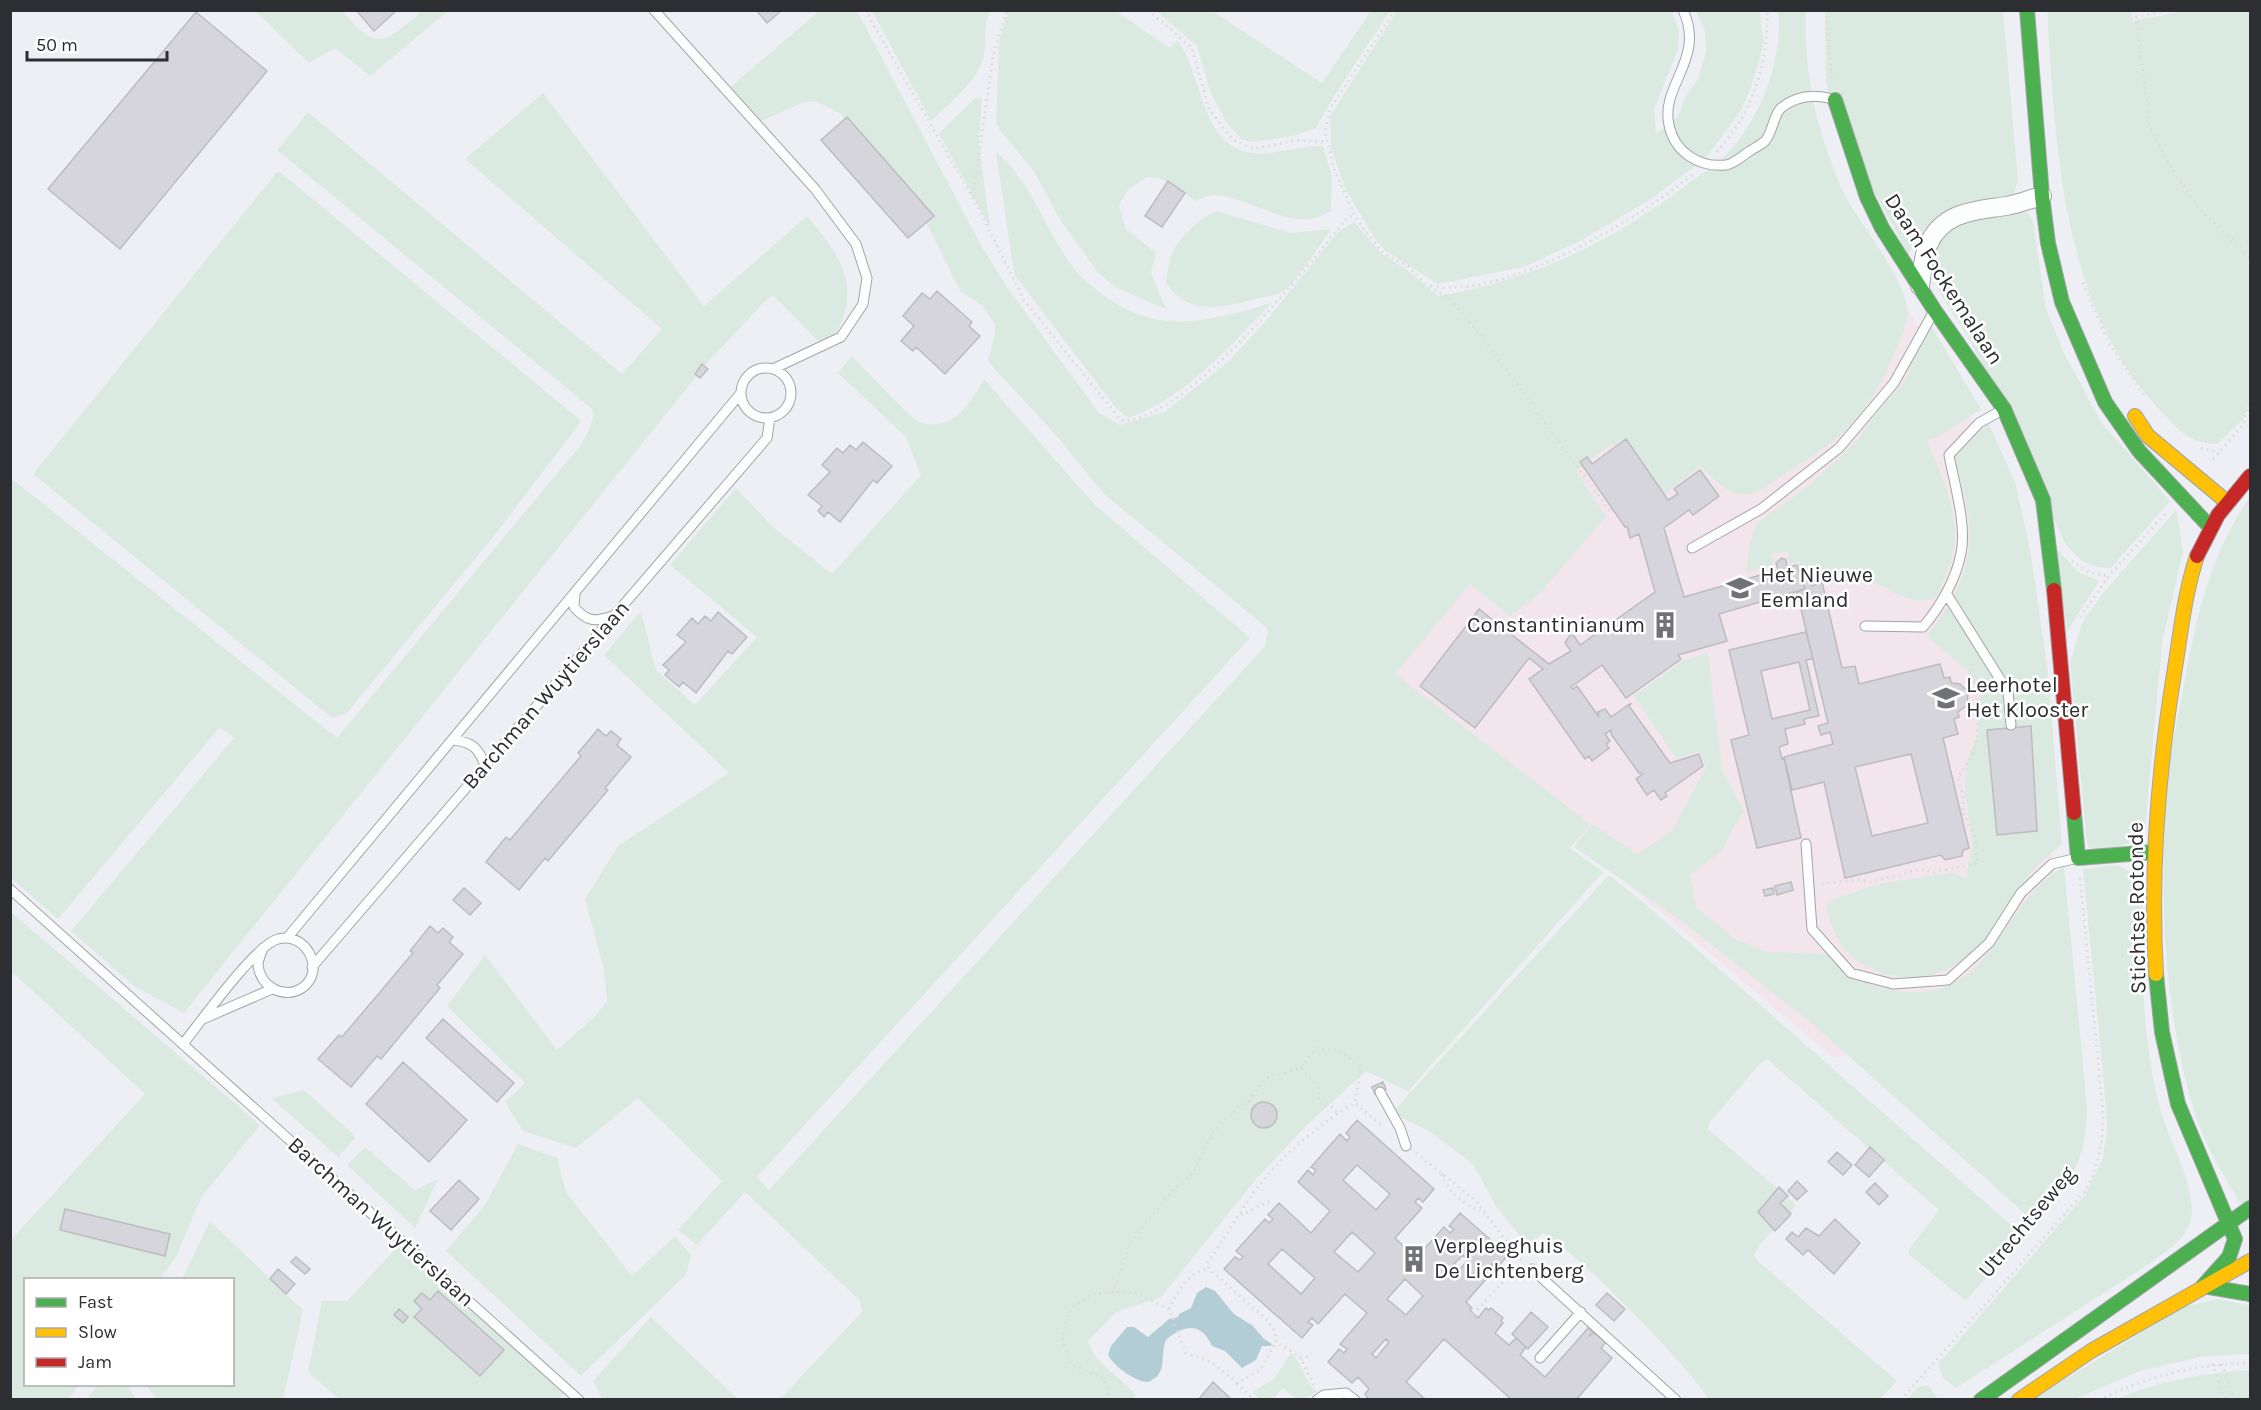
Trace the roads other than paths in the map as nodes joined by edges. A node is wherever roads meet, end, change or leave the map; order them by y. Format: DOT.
graph roads {
  1 [pos="654,10"];
  2 [pos="1683,10"];
  3 [pos="2026,10"];
  4 [pos="1834,100"];
  5 [pos="2042,196"];
  6 [pos="1920,286"];
  7 [pos="1935,311"];
  8 [pos="2076,334"];
  9 [pos="773,369"];
  10 [pos="2114,384"];
  11 [pos="740,394"];
  12 [pos="2125,400"];
  13 [pos="2004,409"];
  14 [pos="770,418"];
  15 [pos="2250,476"];
  16 [pos="2228,502"];
  17 [pos="2210,527"];
  18 [pos="1692,548"];
  19 [pos="1946,593"];
  20 [pos="574,594"];
  21 [pos="614,616"];
  22 [pos="1865,626"];
  23 [pos="2011,725"];
  24 [pos="453,740"];
  25 [pos="485,766"];
  26 [pos="1806,843"];
  27 [pos="2154,852"];
  28 [pos="2078,858"];
  29 [pos="10,889"];
  30 [pos="287,938"];
  31 [pos="263,948"];
  32 [pos="312,967"];
  33 [pos="272,989"];
  34 [pos="202,1020"];
  35 [pos="183,1044"];
  36 [pos="1380,1092"];
  37 [pos="1406,1146"];
  38 [pos="2250,1208"];
  39 [pos="2229,1222"];
  40 [pos="2250,1261"];
  41 [pos="1532,1269"];
  42 [pos="2203,1286"];
  43 [pos="2250,1294"];
  44 [pos="1581,1312"];
  45 [pos="1540,1358"];
  46 [pos="1320,1397"];
  47 [pos="579,1400"];
  48 [pos="1355,1400"];
  49 [pos="1676,1400"];
  50 [pos="1981,1400"];
  51 [pos="2019,1400"];
  1 -- 9 [label="lane"];
  2 -- 4 [label="lane"];
  3 -- 5 [label="main road"];
  4 -- 6 [label="main road, Daam Fockemalaan"];
  5 -- 6 [label="street"];
  5 -- 8 [label="main road"];
  6 -- 7 [label="main road, Daam Fockemalaan"];
  7 -- 13 [label="main road, Daam Fockemalaan"];
  7 -- 18 [label="lane"];
  8 -- 10 [label="main road"];
  8 -- 17 [label="main road"];
  9 -- 11 [label="lane"];
  9 -- 14 [label="lane"];
  11 -- 14 [label="lane"];
  11 -- 20 [label="lane, Barchman Wuytierslaan"];
  12 -- 16 [label="main road"];
  13 -- 19 [label="lane"];
  13 -- 28 [label="main road, Daam Fockemalaan"];
  14 -- 21 [label="lane, Barchman Wuytierslaan"];
  15 -- 16 [label="main road, Stichtse Rotonde"];
  16 -- 17 [label="main road, Stichtse Rotonde"];
  17 -- 27 [label="main road, Stichtse Rotonde"];
  19 -- 22 [label="lane"];
  19 -- 23 [label="lane"];
  20 -- 21 [label="lane"];
  20 -- 24 [label="lane, Barchman Wuytierslaan"];
  21 -- 25 [label="lane, Barchman Wuytierslaan"];
  24 -- 25 [label="lane"];
  24 -- 30 [label="lane, Barchman Wuytierslaan"];
  25 -- 32 [label="lane, Barchman Wuytierslaan"];
  26 -- 28 [label="lane"];
  27 -- 28 [label="main road"];
  27 -- 39 [label="main road, Stichtse Rotonde"];
  29 -- 35 [label="lane, Barchman Wuytierslaan"];
  30 -- 31 [label="lane, Barchman Wuytierslaan"];
  30 -- 32 [label="lane"];
  31 -- 33 [label="lane"];
  31 -- 34 [label="lane, Barchman Wuytierslaan"];
  32 -- 33 [label="lane, Barchman Wuytierslaan"];
  33 -- 34 [label="lane, Barchman Wuytierslaan"];
  34 -- 35 [label="lane, Barchman Wuytierslaan"];
  35 -- 47 [label="lane, Barchman Wuytierslaan"];
  36 -- 37 [label="lane"];
  38 -- 39 [label="main road"];
  39 -- 42 [label="main road, Stichtse Rotonde"];
  39 -- 50 [label="main road"];
  40 -- 42 [label="main road"];
  41 -- 44 [label="lane"];
  42 -- 43 [label="main road"];
  42 -- 51 [label="main road"];
  44 -- 45 [label="lane"];
  44 -- 49 [label="lane"];
  46 -- 48 [label="lane"];
}
